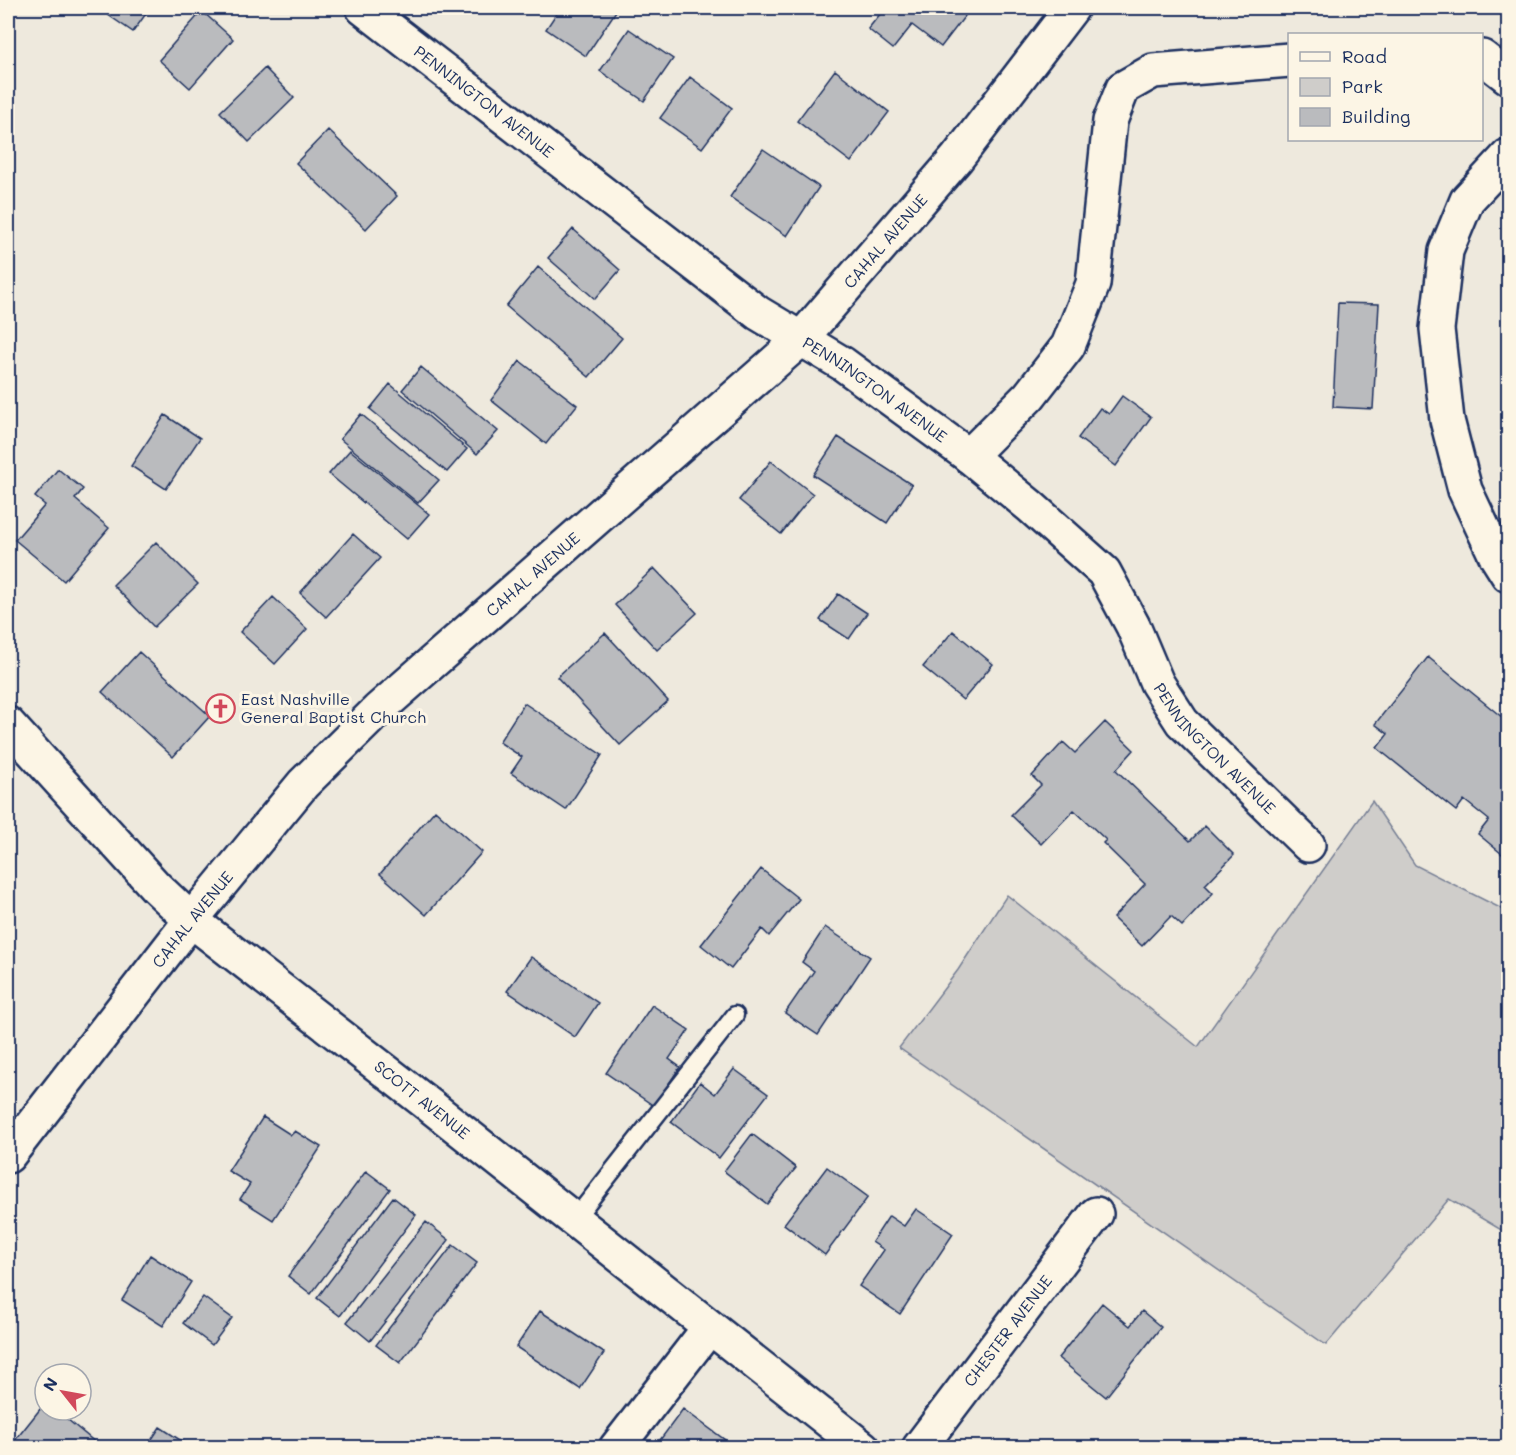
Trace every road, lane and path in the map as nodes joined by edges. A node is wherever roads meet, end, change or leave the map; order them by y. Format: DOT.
graph roads {
  1 [pos="363,8"];
  2 [pos="1072,8"];
  3 [pos="1483,58"];
  4 [pos="1288,60"];
  5 [pos="1509,77"];
  6 [pos="1509,156"];
  7 [pos="800,340"];
  8 [pos="969,456"];
  9 [pos="1509,575"];
  10 [pos="8,724"];
  11 [pos="1308,846"];
  12 [pos="191,920"];
  13 [pos="735,1015"];
  14 [pos="8,1156"];
  15 [pos="1096,1214"];
  16 [pos="574,1220"];
  17 [pos="709,1328"];
  18 [pos="616,1448"];
  19 [pos="862,1448"];
  20 [pos="919,1448"];
  1 -- 7 [label="street, PENNINGTON AVENUE"];
  2 -- 7 [label="street, CAHAL AVENUE"];
  3 -- 5 [label="street"];
  4 -- 8 [label="street"];
  6 -- 9 [label="street"];
  7 -- 8 [label="street, PENNINGTON AVENUE"];
  7 -- 12 [label="street, CAHAL AVENUE"];
  8 -- 11 [label="street, PENNINGTON AVENUE"];
  10 -- 12 [label="street, SCOTT AVENUE"];
  12 -- 14 [label="street, CAHAL AVENUE"];
  12 -- 16 [label="street, SCOTT AVENUE"];
  13 -- 16 [label="lane"];
  15 -- 20 [label="street, CHESTER AVENUE"];
  16 -- 17 [label="street, SCOTT AVENUE"];
  17 -- 18 [label="street"];
  17 -- 19 [label="street, SCOTT AVENUE"];
}
